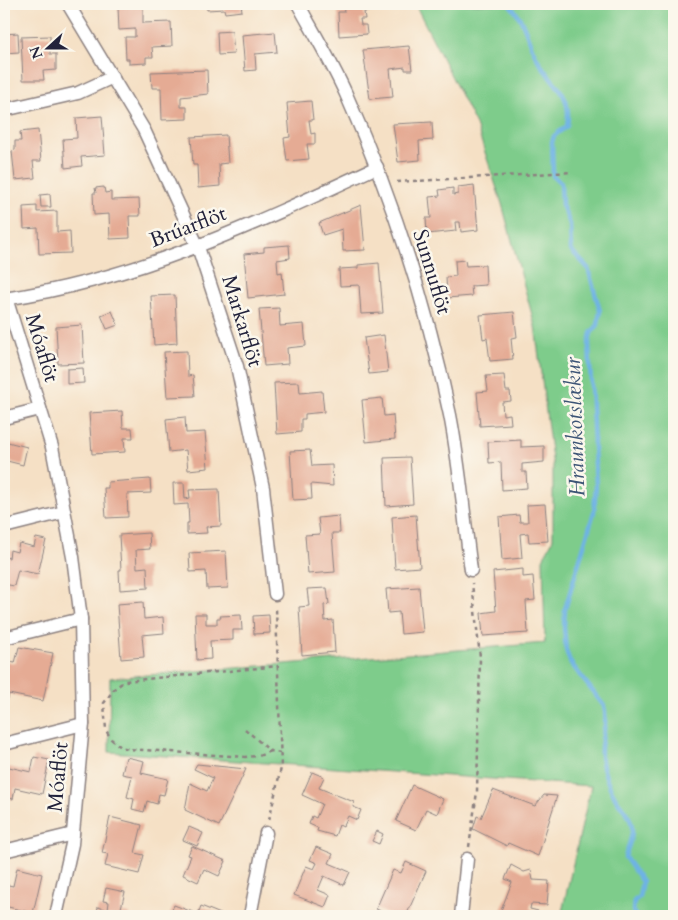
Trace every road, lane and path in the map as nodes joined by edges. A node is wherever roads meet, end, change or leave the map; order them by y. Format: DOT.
graph roads {
  1 [pos="68,4"];
  2 [pos="298,4"];
  3 [pos="113,77"];
  4 [pos="4,110"];
  5 [pos="377,167"];
  6 [pos="572,172"];
  7 [pos="383,186"];
  8 [pos="198,247"];
  9 [pos="5,299"];
  10 [pos="40,409"];
  11 [pos="4,418"];
  12 [pos="64,512"];
  13 [pos="4,527"];
  14 [pos="471,570"];
  15 [pos="275,594"];
  16 [pos="81,618"];
  17 [pos="4,638"];
  18 [pos="279,666"];
  19 [pos="83,724"];
  20 [pos="244,729"];
  21 [pos="4,744"];
  22 [pos="270,751"];
  23 [pos="280,753"];
  24 [pos="266,833"];
  25 [pos="73,834"];
  26 [pos="4,851"];
  27 [pos="467,859"];
  28 [pos="56,916"];
  29 [pos="250,916"];
  30 [pos="461,916"];
  1 -- 3 [label="street, Markarflöt"];
  2 -- 5 [label="street, Sunnuflöt"];
  3 -- 4 [label="street"];
  3 -- 8 [label="street, Markarflöt"];
  5 -- 7 [label="street, Sunnuflöt"];
  5 -- 8 [label="street, Brúarflöt"];
  6 -- 7 [label="path"];
  7 -- 14 [label="street, Sunnuflöt"];
  8 -- 9 [label="street, Brúarflöt"];
  8 -- 15 [label="street, Markarflöt"];
  9 -- 10 [label="street, Móaflöt"];
  10 -- 11 [label="street, Móaflöt"];
  10 -- 12 [label="street, Móaflöt"];
  12 -- 13 [label="street"];
  12 -- 16 [label="street, Móaflöt"];
  14 -- 27 [label="path"];
  15 -- 18 [label="path"];
  16 -- 17 [label="street"];
  16 -- 19 [label="street, Móaflöt"];
  18 -- 22 [label="path"];
  18 -- 23 [label="path"];
  19 -- 21 [label="street, Móaflöt"];
  19 -- 25 [label="street, Móaflöt"];
  20 -- 22 [label="path"];
  22 -- 23 [label="path"];
  23 -- 24 [label="path"];
  24 -- 29 [label="street"];
  25 -- 26 [label="street, Móaflöt"];
  25 -- 28 [label="street, Móaflöt"];
  27 -- 30 [label="street"];
}
